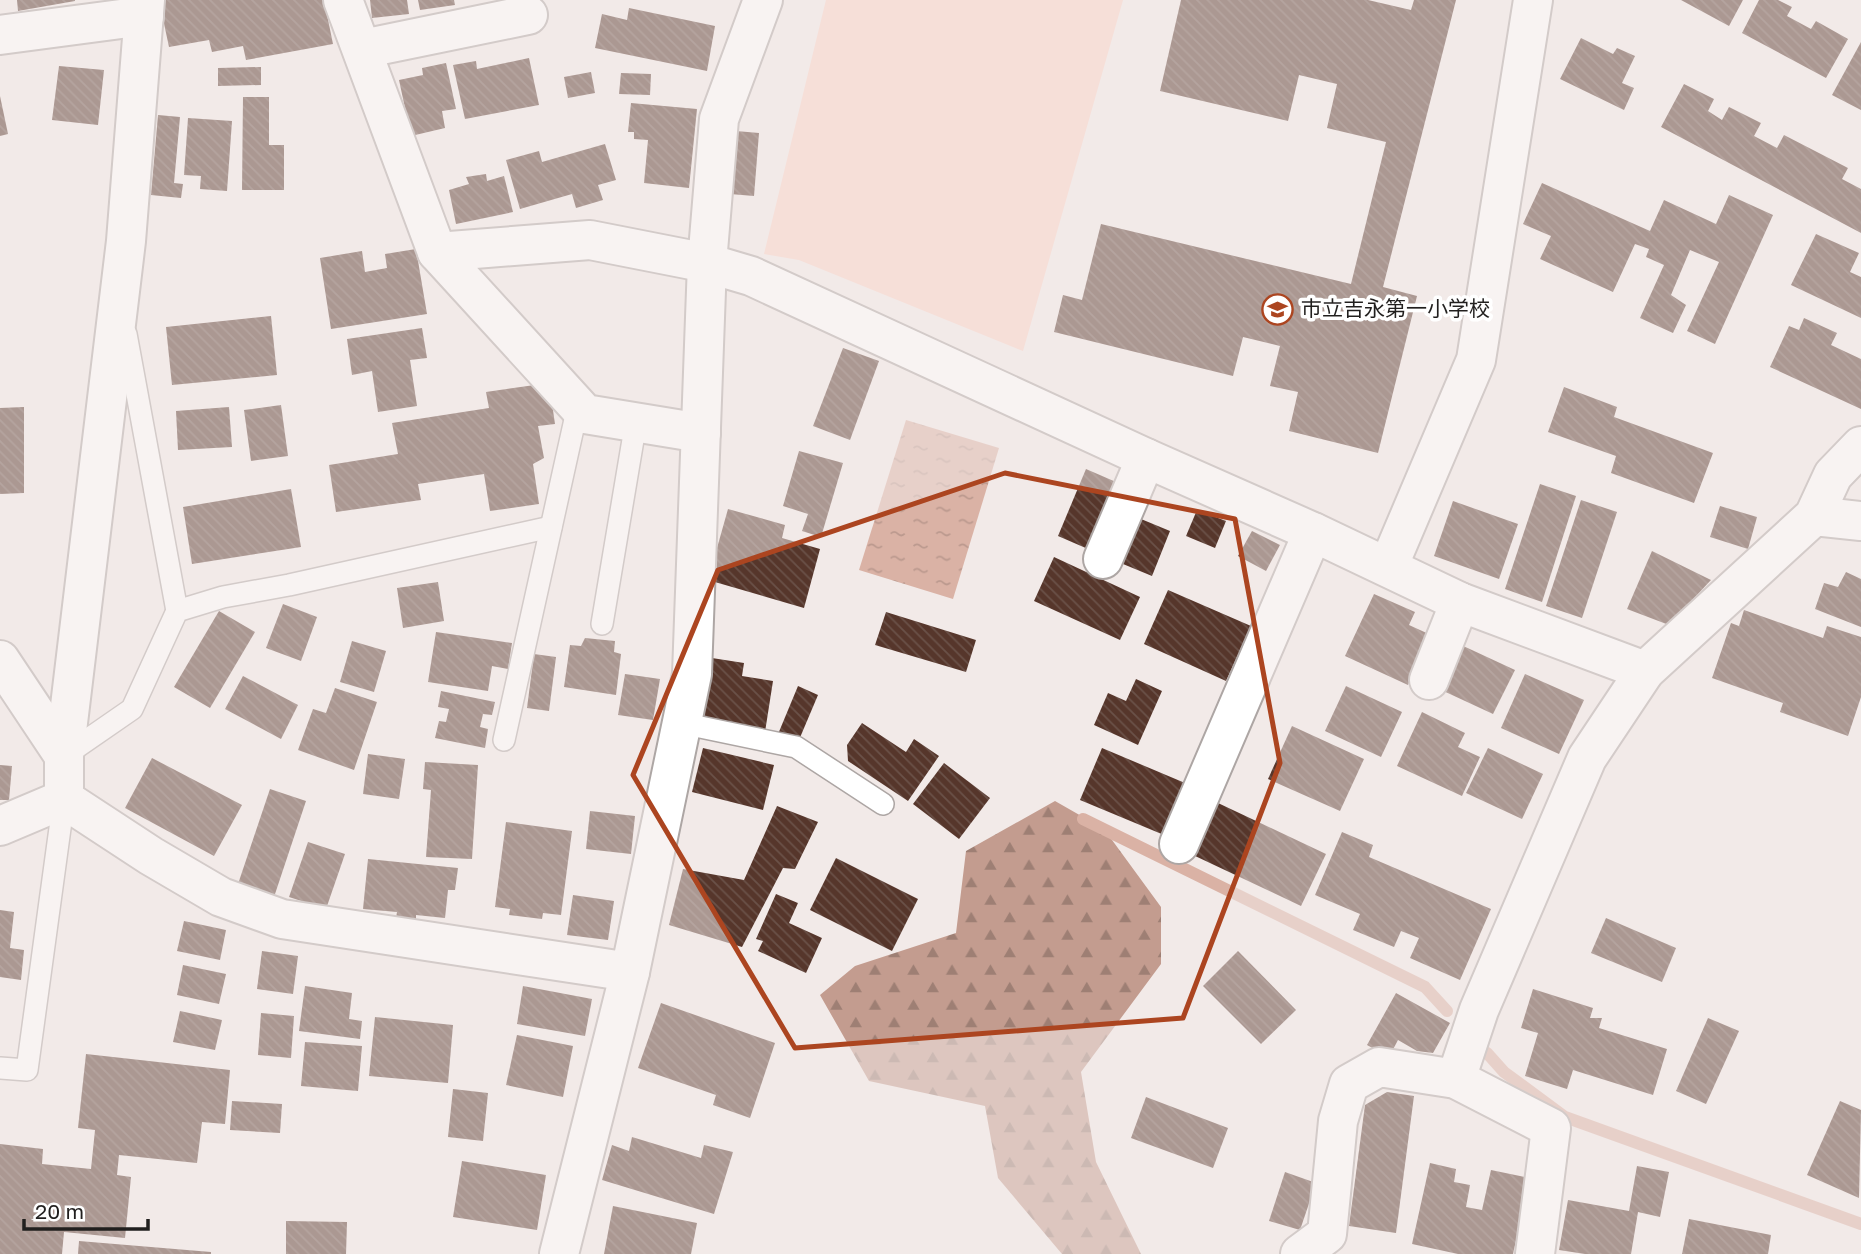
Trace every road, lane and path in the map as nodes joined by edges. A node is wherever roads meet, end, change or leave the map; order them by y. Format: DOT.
graph roads {
  1 [pos="344,0"];
  2 [pos="763,0"];
  3 [pos="1533,0"];
  4 [pos="145,8"];
  5 [pos="527,15"];
  6 [pos="0,35"];
  7 [pos="362,49"];
  8 [pos="437,252"];
  9 [pos="707,263"];
  10 [pos="119,296"];
  11 [pos="578,406"];
  12 [pos="636,422"];
  13 [pos="701,433"];
  14 [pos="1861,446"];
  15 [pos="1146,458"];
  16 [pos="1814,516"];
  17 [pos="1861,521"];
  18 [pos="551,527"];
  19 [pos="1313,532"];
  20 [pos="1103,559"];
  21 [pos="1388,567"];
  22 [pos="1460,602"];
  23 [pos="177,611"];
  24 [pos="602,624"];
  25 [pos="0,660"];
  26 [pos="1646,671"];
  27 [pos="1429,680"];
  28 [pos="681,723"];
  29 [pos="504,740"];
  30 [pos="64,755"];
  31 [pos="64,799"];
  32 [pos="883,804"];
  33 [pos="0,826"];
  34 [pos="1179,844"];
  35 [pos="630,972"];
  36 [pos="1461,1063"];
  37 [pos="0,1068"];
  38 [pos="559,1254"];
  39 [pos="1300,1254"];
  40 [pos="1535,1254"];
  1 -- 7 [label="street"];
  2 -- 9 [label="street"];
  3 -- 21 [label="street"];
  4 -- 6 [label="street"];
  4 -- 10 [label="street"];
  5 -- 7 [label="street"];
  7 -- 8 [label="street"];
  8 -- 9 [label="street"];
  8 -- 11 [label="street"];
  9 -- 13 [label="street"];
  9 -- 15 [label="street"];
  10 -- 23 [label="lane"];
  10 -- 30 [label="street"];
  11 -- 12 [label="street"];
  11 -- 18 [label="lane"];
  12 -- 13 [label="street"];
  12 -- 24 [label="lane"];
  13 -- 28 [label="street"];
  14 -- 16 [label="street"];
  15 -- 19 [label="street"];
  15 -- 20 [label="street"];
  16 -- 17 [label="street"];
  16 -- 26 [label="street"];
  18 -- 23 [label="lane"];
  18 -- 29 [label="lane"];
  19 -- 21 [label="street"];
  19 -- 34 [label="street"];
  21 -- 22 [label="street"];
  22 -- 26 [label="street"];
  22 -- 27 [label="street"];
  23 -- 30 [label="lane"];
  25 -- 30 [label="street"];
  26 -- 36 [label="street"];
  28 -- 32 [label="lane"];
  28 -- 35 [label="street"];
  30 -- 31 [label="street"];
  31 -- 33 [label="street"];
  31 -- 35 [label="street"];
  31 -- 37 [label="lane"];
  35 -- 38 [label="street"];
  36 -- 39 [label="street"];
  36 -- 40 [label="street"];
}
